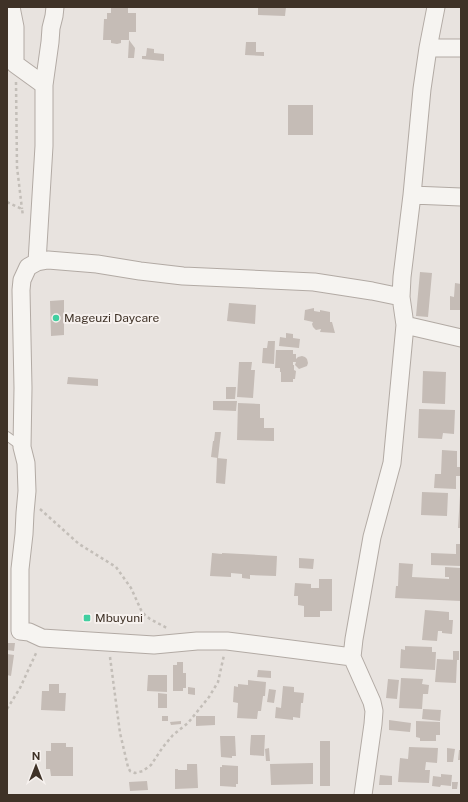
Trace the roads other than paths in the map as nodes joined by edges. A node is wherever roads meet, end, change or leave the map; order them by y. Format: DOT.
graph roads {
  1 [pos="11,7"];
  2 [pos="55,7"];
  3 [pos="436,7"];
  4 [pos="428,48"];
  5 [pos="461,48"];
  6 [pos="11,63"];
  7 [pos="44,85"];
  8 [pos="412,196"];
  9 [pos="461,197"];
  10 [pos="37,262"];
  11 [pos="402,297"];
  12 [pos="405,325"];
  13 [pos="461,338"];
  14 [pos="7,436"];
  15 [pos="22,447"];
  16 [pos="14,631"];
  17 [pos="352,657"];
  18 [pos="363,795"];
  1 -- 6 [label="street"];
  2 -- 7 [label="street"];
  3 -- 4 [label="street"];
  4 -- 5 [label="street"];
  4 -- 8 [label="street"];
  6 -- 7 [label="street"];
  7 -- 10 [label="street"];
  8 -- 9 [label="street"];
  8 -- 11 [label="street"];
  10 -- 11 [label="street"];
  10 -- 15 [label="street"];
  11 -- 12 [label="street"];
  12 -- 13 [label="street"];
  12 -- 17 [label="street"];
  14 -- 15 [label="lane"];
  15 -- 16 [label="street"];
  16 -- 17 [label="street"];
  17 -- 18 [label="street"];
}
